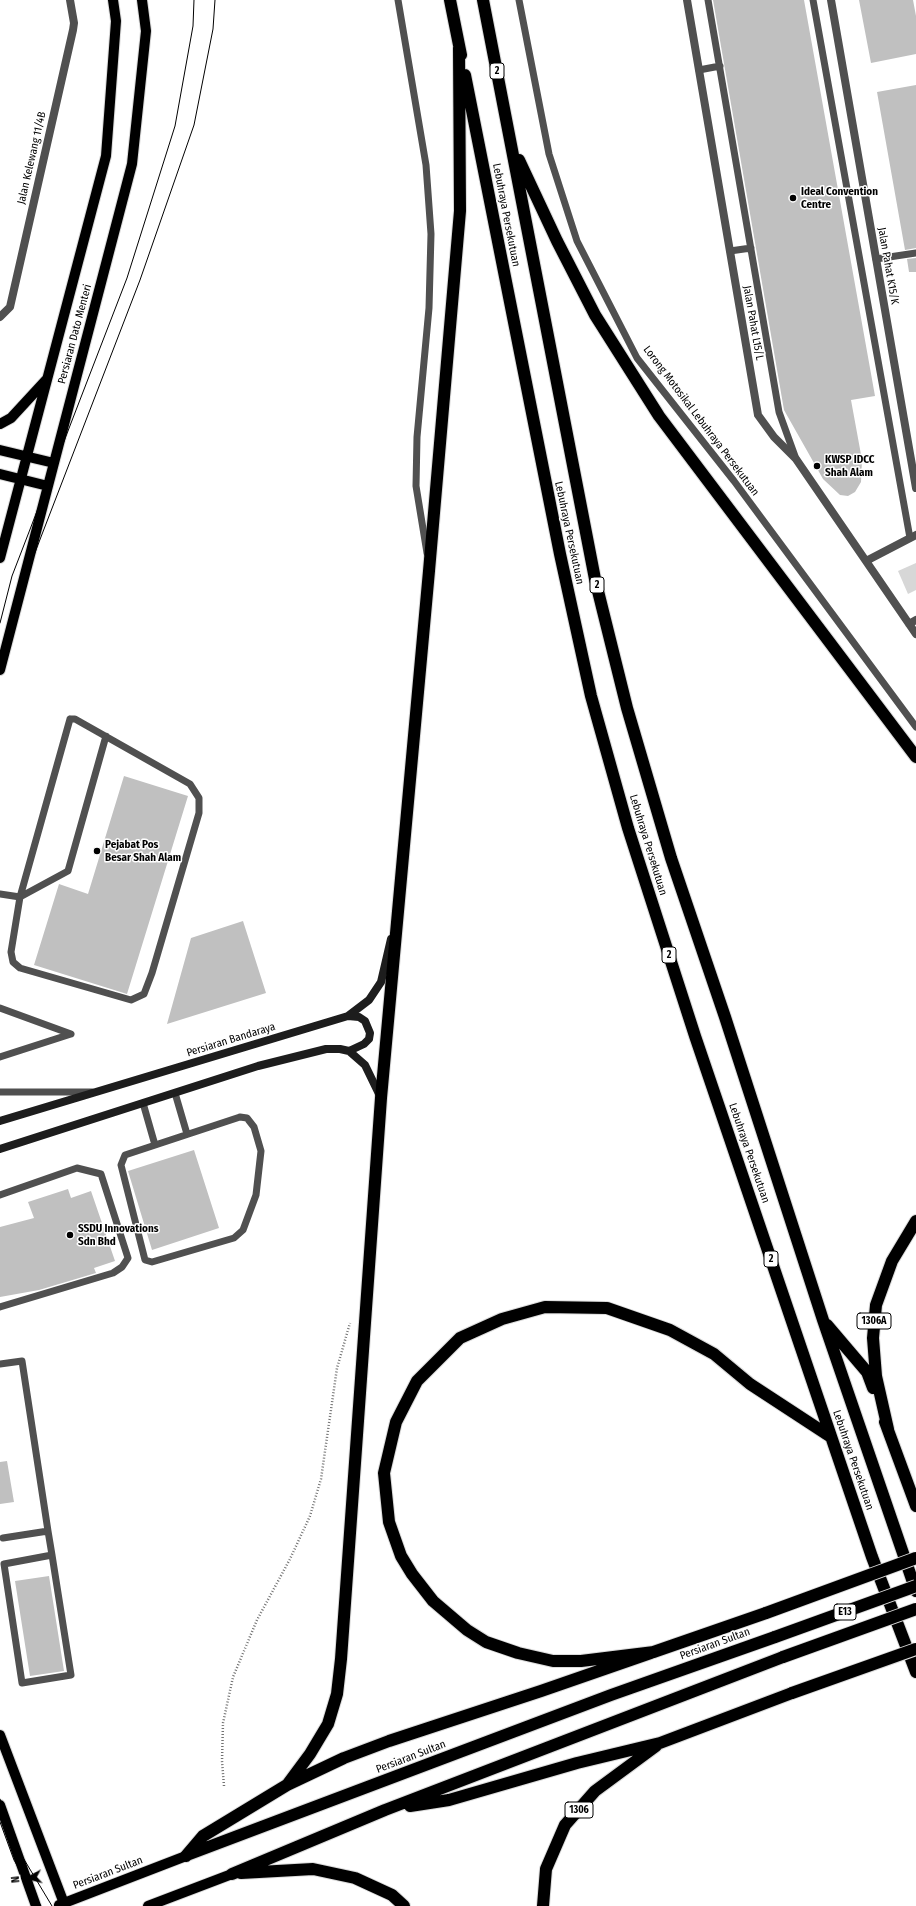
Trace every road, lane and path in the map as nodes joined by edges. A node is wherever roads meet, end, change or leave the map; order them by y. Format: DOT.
graph roads {
  1 [pos="70,0"];
  2 [pos="113,0"];
  3 [pos="142,0"];
  4 [pos="398,0"];
  5 [pos="450,0"];
  6 [pos="483,0"];
  7 [pos="519,0"];
  8 [pos="687,0"];
  9 [pos="708,0"];
  10 [pos="813,0"];
  11 [pos="831,0"];
  12 [pos="459,48"];
  13 [pos="720,66"];
  14 [pos="699,70"];
  15 [pos="510,142"];
  16 [pos="751,248"];
  17 [pos="730,251"];
  18 [pos="916,253"];
  19 [pos="876,259"];
  20 [pos="0,317"];
  21 [pos="49,376"];
  22 [pos="0,424"];
  23 [pos="0,450"];
  24 [pos="27,456"];
  25 [pos="796,459"];
  26 [pos="54,463"];
  27 [pos="0,474"];
  28 [pos="20,479"];
  29 [pos="48,486"];
  30 [pos="916,488"];
  31 [pos="913,536"];
  32 [pos="0,558"];
  33 [pos="866,561"];
  34 [pos="429,571"];
  35 [pos="912,622"];
  36 [pos="916,634"];
  37 [pos="0,670"];
  38 [pos="916,726"];
  39 [pos="106,736"];
  40 [pos="916,757"];
  41 [pos="0,894"];
  42 [pos="20,898"];
  43 [pos="398,906"];
  44 [pos="0,1008"];
  45 [pos="348,1016"];
  46 [pos="349,1051"];
  47 [pos="0,1057"];
  48 [pos="0,1092"];
  49 [pos="98,1092"];
  50 [pos="175,1093"];
  51 [pos="381,1098"];
  52 [pos="143,1103"];
  53 [pos="0,1122"];
  54 [pos="187,1134"];
  55 [pos="155,1145"];
  56 [pos="0,1149"];
  57 [pos="0,1195"];
  58 [pos="916,1221"];
  59 [pos="0,1307"];
  60 [pos="352,1320"];
  61 [pos="823,1320"];
  62 [pos="0,1364"];
  63 [pos="888,1429"];
  64 [pos="832,1437"];
  65 [pos="916,1506"];
  66 [pos="48,1531"];
  67 [pos="4,1538"];
  68 [pos="52,1555"];
  69 [pos="916,1558"];
  70 [pos="916,1586"];
  71 [pos="916,1591"];
  72 [pos="916,1609"];
  73 [pos="916,1649"];
  74 [pos="654,1652"];
  75 [pos="916,1672"];
  76 [pos="0,1735"];
  77 [pos="660,1743"];
  78 [pos="287,1785"];
  79 [pos="224,1786"];
  80 [pos="0,1805"];
  81 [pos="385,1810"];
  82 [pos="186,1856"];
  83 [pos="232,1874"];
  84 [pos="36,1906"];
  85 [pos="58,1906"];
  86 [pos="65,1906"];
  87 [pos="148,1906"];
  88 [pos="404,1906"];
  89 [pos="543,1906"];
  1 -- 20 [label="street, Jalan Kelewang 11/4B"];
  2 -- 21 [label="main road, Persiaran Dato Menteri"];
  3 -- 26 [label="main road, Persiaran Dato Menteri"];
  4 -- 34 [label="lane"];
  5 -- 12 [label="highway, Lebuhraya Persekutuan / 2"];
  6 -- 15 [label="highway, Lebuhraya Persekutuan / 2"];
  7 -- 38 [label="lane, Lorong Motosikal Lebuhraya Persekutuan"];
  8 -- 14 [label="street, Jalan Pahat L15/L"];
  9 -- 13 [label="lane"];
  10 -- 31 [label="lane"];
  11 -- 19 [label="street, Jalan Pahat K15/K"];
  12 -- 34 [label="highway"];
  12 -- 64 [label="highway, Lebuhraya Persekutuan / 2"];
  13 -- 14 [label="lane"];
  13 -- 16 [label="lane"];
  14 -- 17 [label="street, Jalan Pahat L15/L"];
  15 -- 40 [label="highway"];
  15 -- 61 [label="highway, Lebuhraya Persekutuan / 2"];
  16 -- 17 [label="lane"];
  16 -- 25 [label="lane"];
  17 -- 25 [label="street, Jalan Pahat L15/L"];
  18 -- 19 [label="lane"];
  19 -- 30 [label="street, Jalan Pahat K15/K"];
  21 -- 22 [label="main road"];
  21 -- 24 [label="main road, Persiaran Dato Menteri"];
  23 -- 24 [label="main road"];
  24 -- 26 [label="main road"];
  24 -- 28 [label="main road, Persiaran Dato Menteri"];
  25 -- 33 [label="street, Jalan Pahat L15/L"];
  26 -- 29 [label="main road, Persiaran Dato Menteri"];
  27 -- 28 [label="main road"];
  28 -- 29 [label="main road"];
  28 -- 32 [label="main road, Persiaran Dato Menteri"];
  29 -- 37 [label="main road, Persiaran Dato Menteri"];
  31 -- 33 [label="street"];
  33 -- 35 [label="street, Jalan Pahat L15/L"];
  34 -- 43 [label="highway"];
  35 -- 36 [label="street, Jalan Pahat L15/L"];
  39 -- 42 [label="lane"];
  39 -- 42 [label="lane"];
  39 -- 42 [label="lane"];
  41 -- 42 [label="lane"];
  43 -- 45 [label="main road, Persiaran Bandaraya"];
  43 -- 51 [label="highway"];
  44 -- 47 [label="lane"];
  45 -- 46 [label="main road"];
  45 -- 49 [label="main road, Persiaran Bandaraya"];
  46 -- 50 [label="main road"];
  46 -- 51 [label="main road"];
  48 -- 49 [label="lane"];
  49 -- 53 [label="main road, Persiaran Bandaraya"];
  50 -- 52 [label="main road"];
  50 -- 54 [label="lane"];
  51 -- 78 [label="highway"];
  52 -- 55 [label="lane"];
  52 -- 56 [label="main road"];
  54 -- 55 [label="lane"];
  54 -- 55 [label="lane"];
  57 -- 59 [label="lane"];
  58 -- 63 [label="highway, 1306A"];
  60 -- 79 [label="path"];
  61 -- 63 [label="highway"];
  61 -- 71 [label="highway, Lebuhraya Persekutuan / 2"];
  62 -- 66 [label="lane"];
  63 -- 65 [label="highway"];
  64 -- 74 [label="highway"];
  64 -- 75 [label="highway, Lebuhraya Persekutuan / 2"];
  66 -- 67 [label="lane"];
  66 -- 68 [label="lane"];
  68 -- 68 [label="lane"];
  69 -- 74 [label="highway, bridge"];
  70 -- 82 [label="highway, Persiaran Sultan / E13, bridge"];
  72 -- 81 [label="highway, E13, bridge"];
  73 -- 77 [label="highway, bridge"];
  74 -- 78 [label="highway"];
  76 -- 86 [label="main road"];
  77 -- 81 [label="highway"];
  77 -- 89 [label="highway, 1306"];
  78 -- 82 [label="highway"];
  80 -- 84 [label="main road"];
  81 -- 83 [label="highway"];
  82 -- 85 [label="main road, Persiaran Sultan"];
  83 -- 87 [label="main road"];
  83 -- 88 [label="highway"];
}
